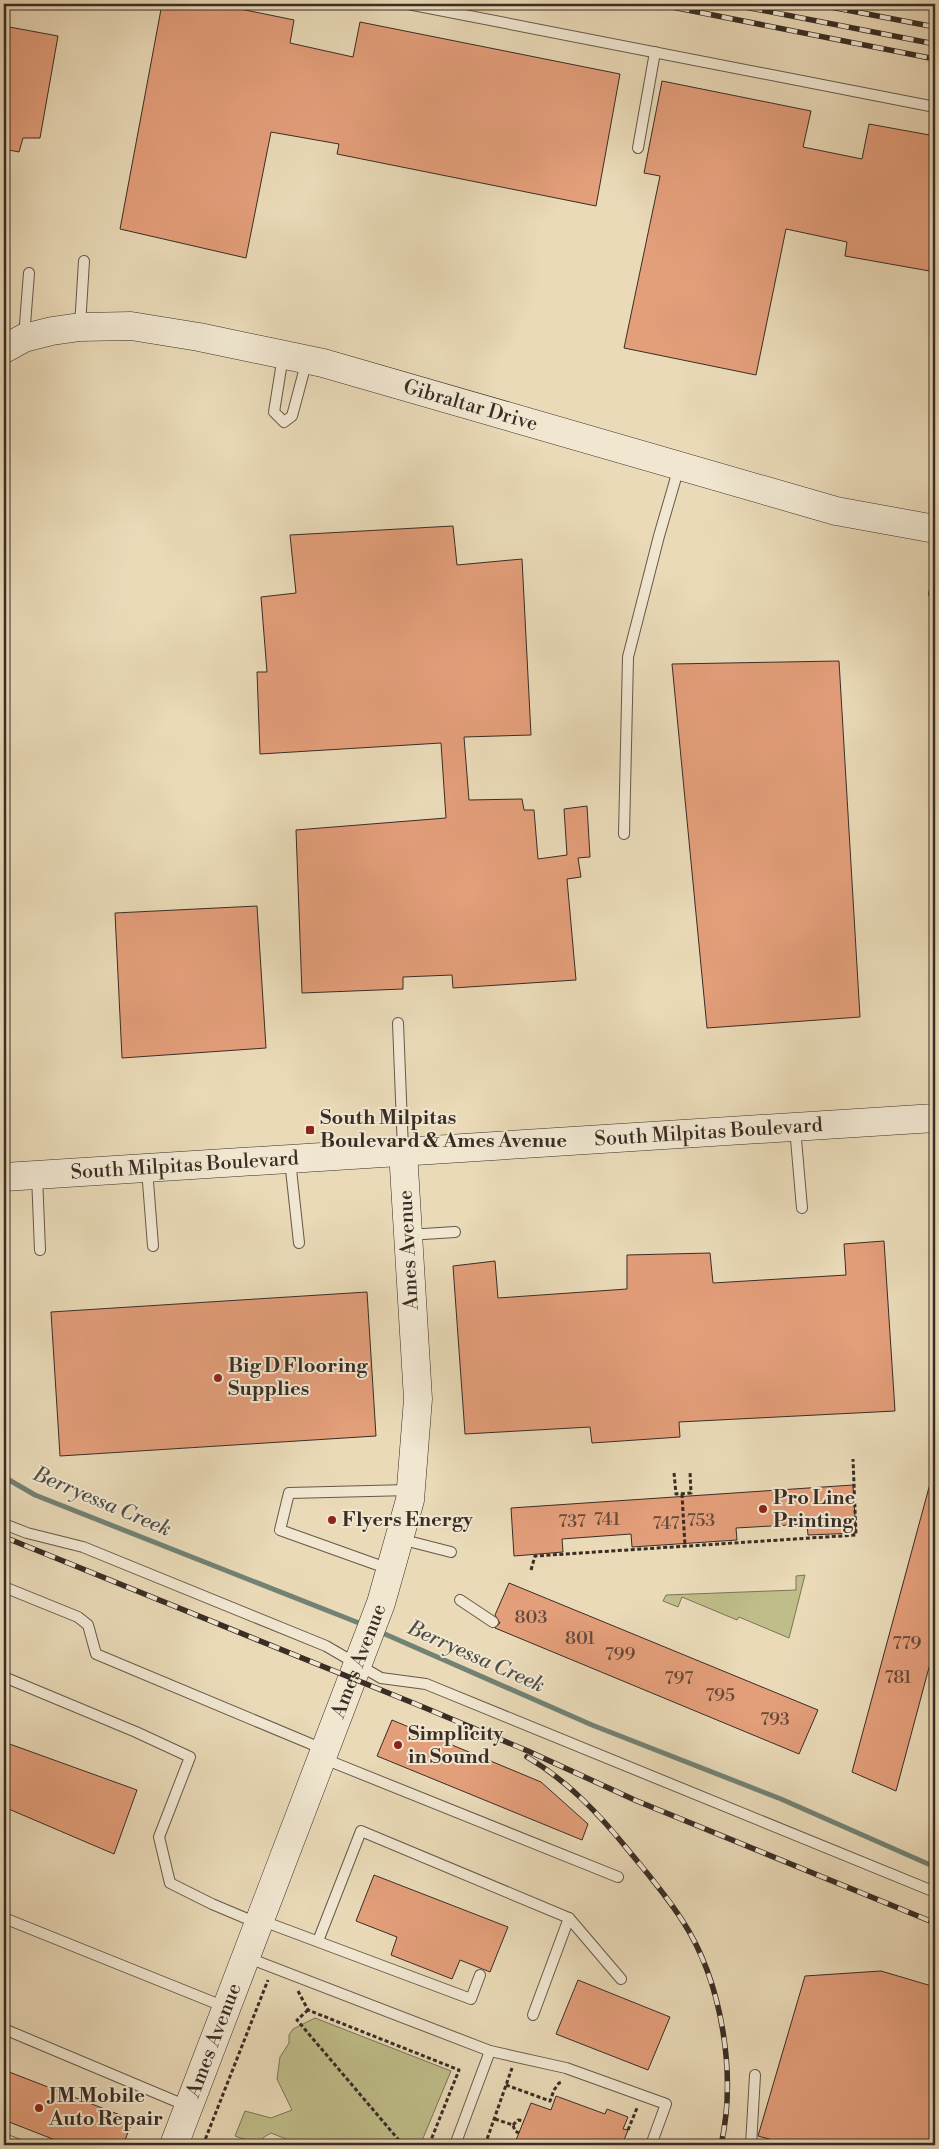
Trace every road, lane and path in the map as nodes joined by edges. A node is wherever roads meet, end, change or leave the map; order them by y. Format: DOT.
graph roads {
  1 [pos="408,4"];
  2 [pos="656,52"];
  3 [pos="935,107"];
  4 [pos="638,148"];
  5 [pos="84,262"];
  6 [pos="28,273"];
  7 [pos="80,327"];
  8 [pos="14,343"];
  9 [pos="295,357"];
  10 [pos="679,466"];
  11 [pos="935,530"];
  12 [pos="624,834"];
  13 [pos="398,1023"];
  14 [pos="935,1118"];
  15 [pos="795,1128"];
  16 [pos="403,1152"];
  17 [pos="290,1159"];
  18 [pos="147,1168"];
  19 [pos="37,1175"];
  20 [pos="4,1177"];
  21 [pos="802,1208"];
  22 [pos="455,1232"];
  23 [pos="408,1235"];
  24 [pos="299,1243"];
  25 [pos="154,1246"];
  26 [pos="40,1250"];
  27 [pos="853,1460"];
  28 [pos="690,1472"];
  29 [pos="674,1473"];
  30 [pos="411,1490"];
  31 [pos="682,1494"];
  32 [pos="4,1524"];
  33 [pos="399,1539"];
  34 [pos="685,1546"];
  35 [pos="451,1552"];
  36 [pos="390,1570"];
  37 [pos="531,1570"];
  38 [pos="4,1587"];
  39 [pos="460,1600"];
  40 [pos="492,1622"];
  41 [pos="359,1661"];
  42 [pos="4,1677"];
  43 [pos="323,1753"];
  44 [pos="618,1877"];
  45 [pos="935,1892"];
  46 [pos="4,1918"];
  47 [pos="570,1918"];
  48 [pos="259,1921"];
  49 [pos="318,1941"];
  50 [pos="245,1957"];
  51 [pos="272,1967"];
  52 [pos="480,1975"];
  53 [pos="620,1979"];
  54 [pos="267,1981"];
  55 [pos="275,1983"];
  56 [pos="290,1988"];
  57 [pos="226,2008"];
  58 [pos="308,2010"];
  59 [pos="533,2014"];
  60 [pos="4,2029"];
  61 [pos="490,2051"];
  62 [pos="516,2057"];
  63 [pos="755,2075"];
  64 [pos="565,2082"];
  65 [pos="506,2085"];
  66 [pos="629,2105"];
  67 [pos="188,2106"];
  68 [pos="495,2118"];
  69 [pos="524,2121"];
  70 [pos="513,2125"];
  71 [pos="628,2130"];
  72 [pos="519,2132"];
  73 [pos="4,2139"];
  74 [pos="20,2145"];
  75 [pos="174,2145"];
  76 [pos="203,2145"];
  77 [pos="403,2145"];
  78 [pos="429,2145"];
  79 [pos="455,2145"];
  80 [pos="485,2145"];
  81 [pos="651,2145"];
  82 [pos="751,2145"];
  1 -- 2 [label="lane"];
  2 -- 3 [label="lane"];
  2 -- 4 [label="lane"];
  5 -- 7 [label="lane"];
  6 -- 8 [label="lane"];
  7 -- 8 [label="street, Gibraltar Drive"];
  7 -- 9 [label="street, Gibraltar Drive"];
  9 -- 9 [label="lane"];
  9 -- 10 [label="street, Gibraltar Drive"];
  10 -- 11 [label="street, Gibraltar Drive"];
  10 -- 12 [label="lane"];
  13 -- 16 [label="lane"];
  14 -- 15 [label="street, South Milpitas Boulevard"];
  15 -- 16 [label="street, South Milpitas Boulevard"];
  15 -- 21 [label="lane"];
  16 -- 17 [label="street, South Milpitas Boulevard"];
  16 -- 23 [label="street, Ames Avenue"];
  17 -- 18 [label="street, South Milpitas Boulevard"];
  17 -- 24 [label="lane"];
  18 -- 19 [label="street, South Milpitas Boulevard"];
  18 -- 25 [label="lane"];
  19 -- 20 [label="street, South Milpitas Boulevard"];
  19 -- 26 [label="lane"];
  22 -- 23 [label="lane"];
  23 -- 30 [label="street, Ames Avenue"];
  27 -- 34 [label="path"];
  28 -- 31 [label="path"];
  29 -- 31 [label="path"];
  30 -- 33 [label="street, Ames Avenue"];
  30 -- 36 [label="lane"];
  31 -- 34 [label="path"];
  32 -- 41 [label="lane"];
  33 -- 35 [label="lane"];
  33 -- 36 [label="street, Ames Avenue"];
  34 -- 37 [label="path"];
  36 -- 41 [label="street, Ames Avenue"];
  38 -- 43 [label="lane"];
  39 -- 40 [label="lane"];
  41 -- 43 [label="street, Ames Avenue"];
  41 -- 45 [label="lane"];
  42 -- 48 [label="lane"];
  43 -- 44 [label="lane"];
  43 -- 48 [label="street, Ames Avenue"];
  46 -- 57 [label="lane"];
  47 -- 49 [label="lane"];
  47 -- 53 [label="lane"];
  47 -- 59 [label="lane"];
  48 -- 49 [label="lane"];
  48 -- 50 [label="street, Ames Avenue"];
  49 -- 52 [label="lane"];
  50 -- 51 [label="lane"];
  50 -- 57 [label="street, Ames Avenue"];
  51 -- 54 [label="path"];
  51 -- 61 [label="lane"];
  54 -- 55 [label="path"];
  54 -- 76 [label="path"];
  56 -- 58 [label="path"];
  57 -- 67 [label="street, Ames Avenue"];
  58 -- 77 [label="path"];
  58 -- 78 [label="path"];
  60 -- 67 [label="lane"];
  61 -- 62 [label="lane"];
  61 -- 79 [label="lane"];
  62 -- 65 [label="path"];
  62 -- 81 [label="lane"];
  63 -- 82 [label="lane"];
  64 -- 65 [label="path"];
  65 -- 68 [label="path"];
  66 -- 71 [label="path"];
  67 -- 75 [label="street, Ames Avenue"];
  68 -- 70 [label="path"];
  68 -- 80 [label="path"];
  69 -- 70 [label="path"];
  70 -- 72 [label="path"];
  73 -- 74 [label="lane"];
}
